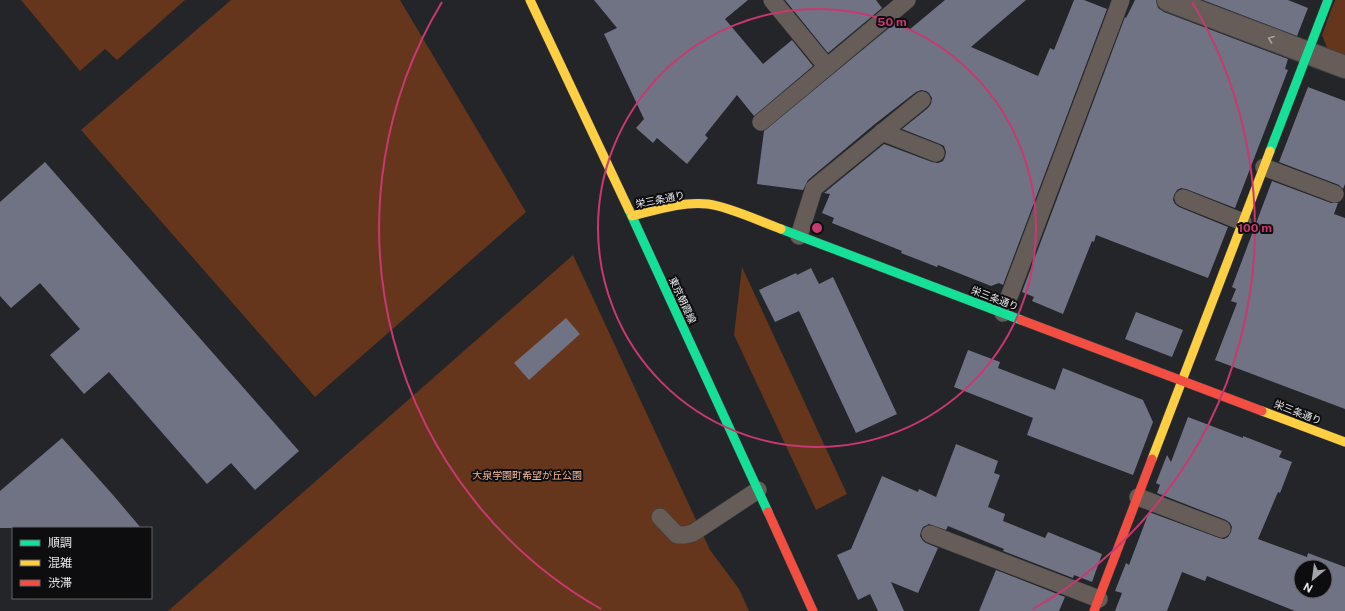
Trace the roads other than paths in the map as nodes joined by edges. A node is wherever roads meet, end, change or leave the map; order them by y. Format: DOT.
graph roads {
  1 [pos="530,0"];
  2 [pos="772,0"];
  3 [pos="907,0"];
  4 [pos="1121,0"];
  5 [pos="1168,0"];
  6 [pos="1328,0"];
  7 [pos="1194,5"];
  8 [pos="1308,53"];
  9 [pos="827,67"];
  10 [pos="1345,67"];
  11 [pos="922,100"];
  12 [pos="761,122"];
  13 [pos="882,132"];
  14 [pos="936,153"];
  15 [pos="1264,167"];
  16 [pos="1335,194"];
  17 [pos="1183,198"];
  18 [pos="632,216"];
  19 [pos="1243,222"];
  20 [pos="799,236"];
  21 [pos="1003,313"];
  22 [pos="1182,380"];
  23 [pos="1345,442"];
  24 [pos="758,490"];
  25 [pos="1138,496"];
  26 [pos="660,517"];
  27 [pos="1222,529"];
  28 [pos="930,534"];
  29 [pos="1097,605"];
  30 [pos="813,611"];
  1 -- 18 [label="street, 東京朝霞線"];
  2 -- 9 [label="lane"];
  3 -- 9 [label="lane"];
  4 -- 21 [label="lane"];
  5 -- 7 [label="street"];
  6 -- 8 [label="street"];
  8 -- 7 [label="street, one-way"];
  8 -- 10 [label="street"];
  8 -- 15 [label="street"];
  9 -- 12 [label="lane"];
  11 -- 13 [label="lane"];
  13 -- 14 [label="lane"];
  13 -- 20 [label="lane"];
  15 -- 16 [label="lane"];
  15 -- 19 [label="street"];
  17 -- 19 [label="lane"];
  18 -- 20 [label="street, 栄三条通り"];
  18 -- 24 [label="street, 東京朝霞線"];
  19 -- 22 [label="street"];
  20 -- 21 [label="street, 栄三条通り"];
  21 -- 22 [label="street, 栄三条通り"];
  22 -- 23 [label="street, 栄三条通り"];
  22 -- 25 [label="street"];
  24 -- 26 [label="lane"];
  24 -- 30 [label="street, 東京朝霞線"];
  25 -- 27 [label="lane"];
  25 -- 29 [label="street"];
  28 -- 29 [label="lane"];
}
